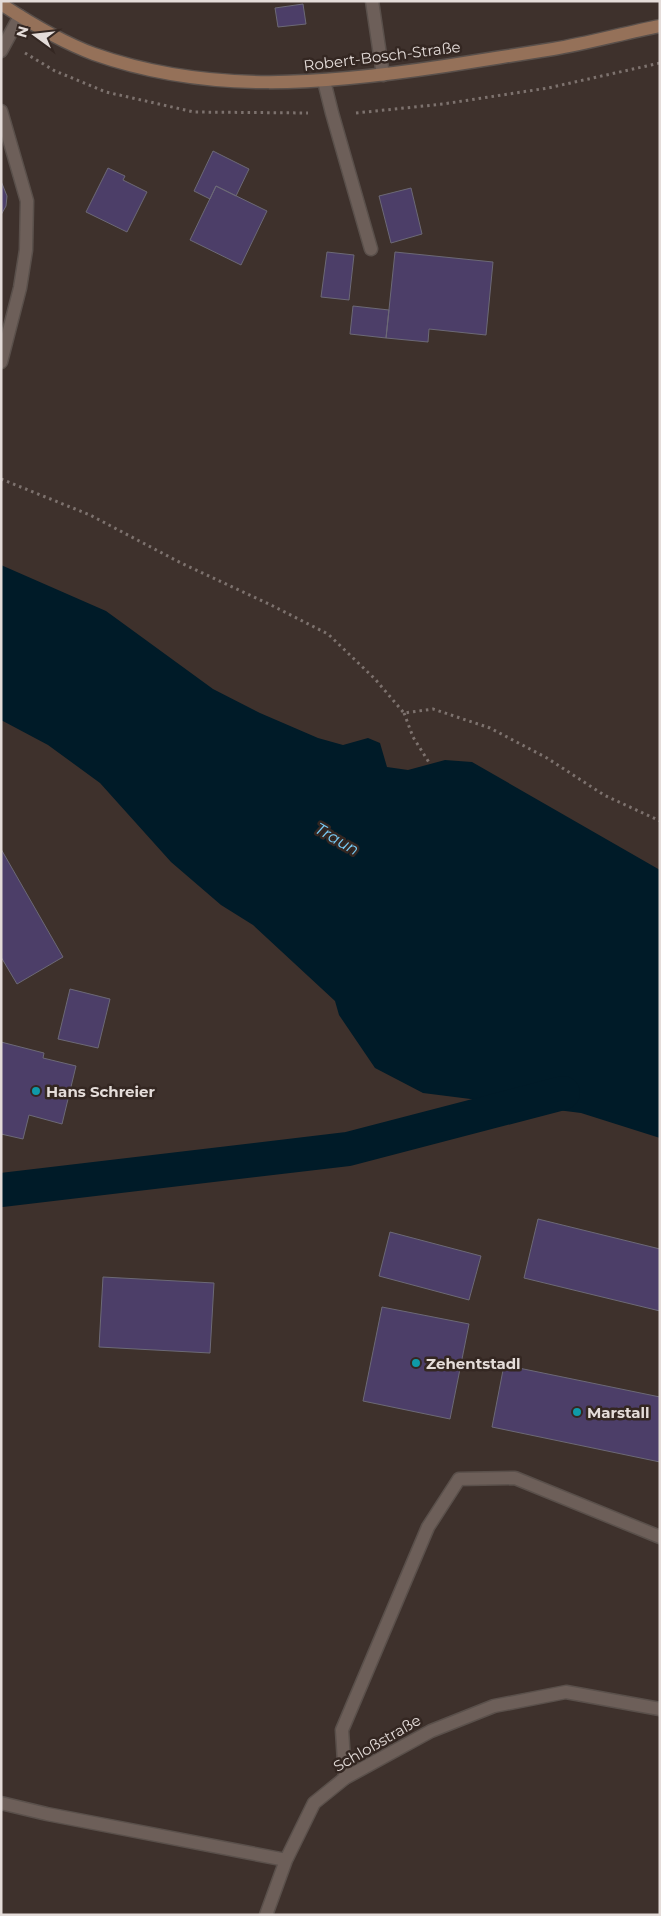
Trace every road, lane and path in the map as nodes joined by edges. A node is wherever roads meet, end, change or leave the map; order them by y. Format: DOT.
graph roads {
  1 [pos="372,1"];
  2 [pos="1,4"];
  3 [pos="20,16"];
  4 [pos="660,26"];
  5 [pos="1,50"];
  6 [pos="383,75"];
  7 [pos="324,81"];
  8 [pos="1,111"];
  9 [pos="371,249"];
  10 [pos="1,362"];
  11 [pos="1,479"];
  12 [pos="404,713"];
  13 [pos="430,764"];
  14 [pos="659,822"];
  15 [pos="660,1537"];
  16 [pos="660,1709"];
  17 [pos="345,1778"];
  18 [pos="1,1803"];
  19 [pos="286,1860"];
  20 [pos="266,1915"];
  1 -- 6 [label="street"];
  2 -- 3 [label="main road, Robert-Bosch-Straße"];
  3 -- 5 [label="street"];
  3 -- 7 [label="main road, Robert-Bosch-Straße"];
  4 -- 6 [label="main road, Robert-Bosch-Straße"];
  6 -- 7 [label="main road, Robert-Bosch-Straße"];
  7 -- 9 [label="street"];
  8 -- 10 [label="street"];
  11 -- 12 [label="path"];
  12 -- 13 [label="path"];
  12 -- 14 [label="path"];
  15 -- 17 [label="street"];
  16 -- 17 [label="street, Schloßstraße"];
  17 -- 19 [label="street, Schloßstraße"];
  18 -- 19 [label="street"];
  19 -- 20 [label="street, Schloßstraße"];
}
